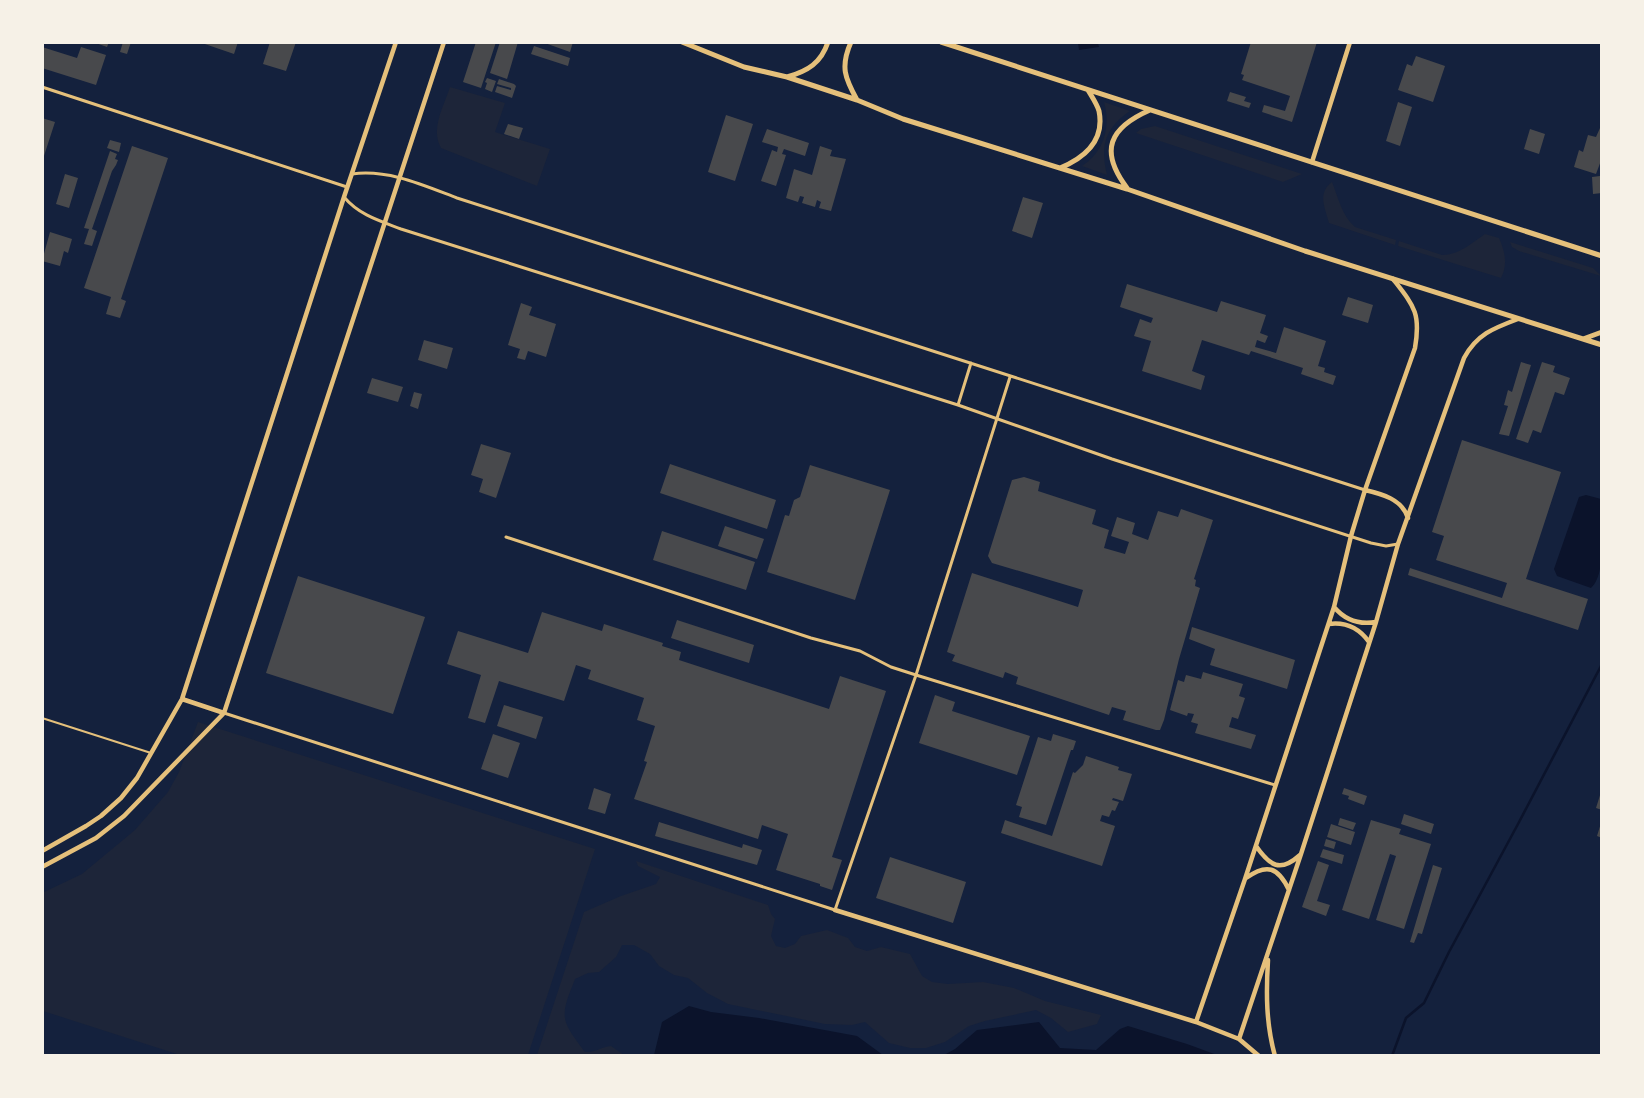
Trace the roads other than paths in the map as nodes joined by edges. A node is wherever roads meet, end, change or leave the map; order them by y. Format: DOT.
graph roads {
  1 [pos="396,42"];
  2 [pos="444,42"];
  3 [pos="682,42"];
  4 [pos="828,42"];
  5 [pos="851,42"];
  6 [pos="941,42"];
  7 [pos="1350,42"];
  8 [pos="787,77"];
  9 [pos="42,87"];
  10 [pos="1088,90"];
  11 [pos="857,100"];
  12 [pos="1150,110"];
  13 [pos="1312,162"];
  14 [pos="1060,168"];
  15 [pos="352,174"];
  16 [pos="400,178"];
  17 [pos="348,187"];
  18 [pos="1127,189"];
  19 [pos="344,197"];
  20 [pos="385,223"];
  21 [pos="1601,256"];
  22 [pos="1393,279"];
  23 [pos="1518,319"];
  24 [pos="1602,332"];
  25 [pos="1583,339"];
  26 [pos="1602,345"];
  27 [pos="972,363"];
  28 [pos="1010,376"];
  29 [pos="958,404"];
  30 [pos="997,418"];
  31 [pos="1365,490"];
  32 [pos="1408,518"];
  33 [pos="1351,536"];
  34 [pos="506,537"];
  35 [pos="1398,544"];
  36 [pos="1334,607"];
  37 [pos="1376,622"];
  38 [pos="1329,624"];
  39 [pos="1369,642"];
  40 [pos="916,675"];
  41 [pos="182,699"];
  42 [pos="224,712"];
  43 [pos="42,718"];
  44 [pos="151,753"];
  45 [pos="1276,785"];
  46 [pos="1256,846"];
  47 [pos="42,851"];
  48 [pos="1301,854"];
  49 [pos="42,867"];
  50 [pos="1245,879"];
  51 [pos="1289,890"];
  52 [pos="836,910"];
  53 [pos="1268,954"];
  54 [pos="1196,1022"];
  55 [pos="1239,1039"];
  56 [pos="1259,1056"];
  57 [pos="1275,1056"];
  1 -- 15 [label="street"];
  2 -- 16 [label="street"];
  3 -- 8 [label="main road"];
  4 -- 8 [label="main road"];
  5 -- 11 [label="main road"];
  6 -- 10 [label="main road"];
  7 -- 13 [label="street"];
  8 -- 11 [label="main road"];
  9 -- 17 [label="street"];
  10 -- 12 [label="main road"];
  10 -- 14 [label="main road"];
  11 -- 14 [label="main road"];
  12 -- 13 [label="main road"];
  12 -- 18 [label="main road"];
  13 -- 21 [label="main road"];
  14 -- 18 [label="main road"];
  15 -- 16 [label="street"];
  15 -- 17 [label="street"];
  16 -- 20 [label="street"];
  16 -- 27 [label="street"];
  17 -- 19 [label="street"];
  18 -- 22 [label="main road"];
  19 -- 20 [label="street"];
  19 -- 41 [label="street"];
  20 -- 29 [label="street"];
  20 -- 42 [label="street"];
  22 -- 23 [label="main road"];
  22 -- 31 [label="street"];
  23 -- 25 [label="main road"];
  23 -- 32 [label="street"];
  24 -- 25 [label="main road"];
  25 -- 26 [label="main road"];
  27 -- 28 [label="street"];
  27 -- 29 [label="street"];
  28 -- 30 [label="street"];
  28 -- 31 [label="street"];
  29 -- 30 [label="street"];
  30 -- 33 [label="street"];
  30 -- 40 [label="street"];
  31 -- 32 [label="street"];
  31 -- 33 [label="street"];
  32 -- 35 [label="street"];
  33 -- 35 [label="street"];
  33 -- 36 [label="street"];
  34 -- 40 [label="street"];
  35 -- 37 [label="street"];
  36 -- 37 [label="street"];
  36 -- 38 [label="street"];
  37 -- 39 [label="street"];
  38 -- 39 [label="street"];
  38 -- 45 [label="street"];
  39 -- 48 [label="street"];
  40 -- 45 [label="street"];
  40 -- 52 [label="street"];
  41 -- 42 [label="street"];
  41 -- 44 [label="street"];
  42 -- 49 [label="street"];
  42 -- 52 [label="street"];
  43 -- 44 [label="lane"];
  44 -- 47 [label="street"];
  45 -- 46 [label="street"];
  46 -- 48 [label="street"];
  46 -- 50 [label="street"];
  48 -- 51 [label="street"];
  50 -- 51 [label="street"];
  50 -- 54 [label="street"];
  51 -- 53 [label="street"];
  52 -- 54 [label="street"];
  53 -- 55 [label="street"];
  53 -- 57 [label="street"];
  54 -- 55 [label="street"];
  55 -- 56 [label="street"];
}
